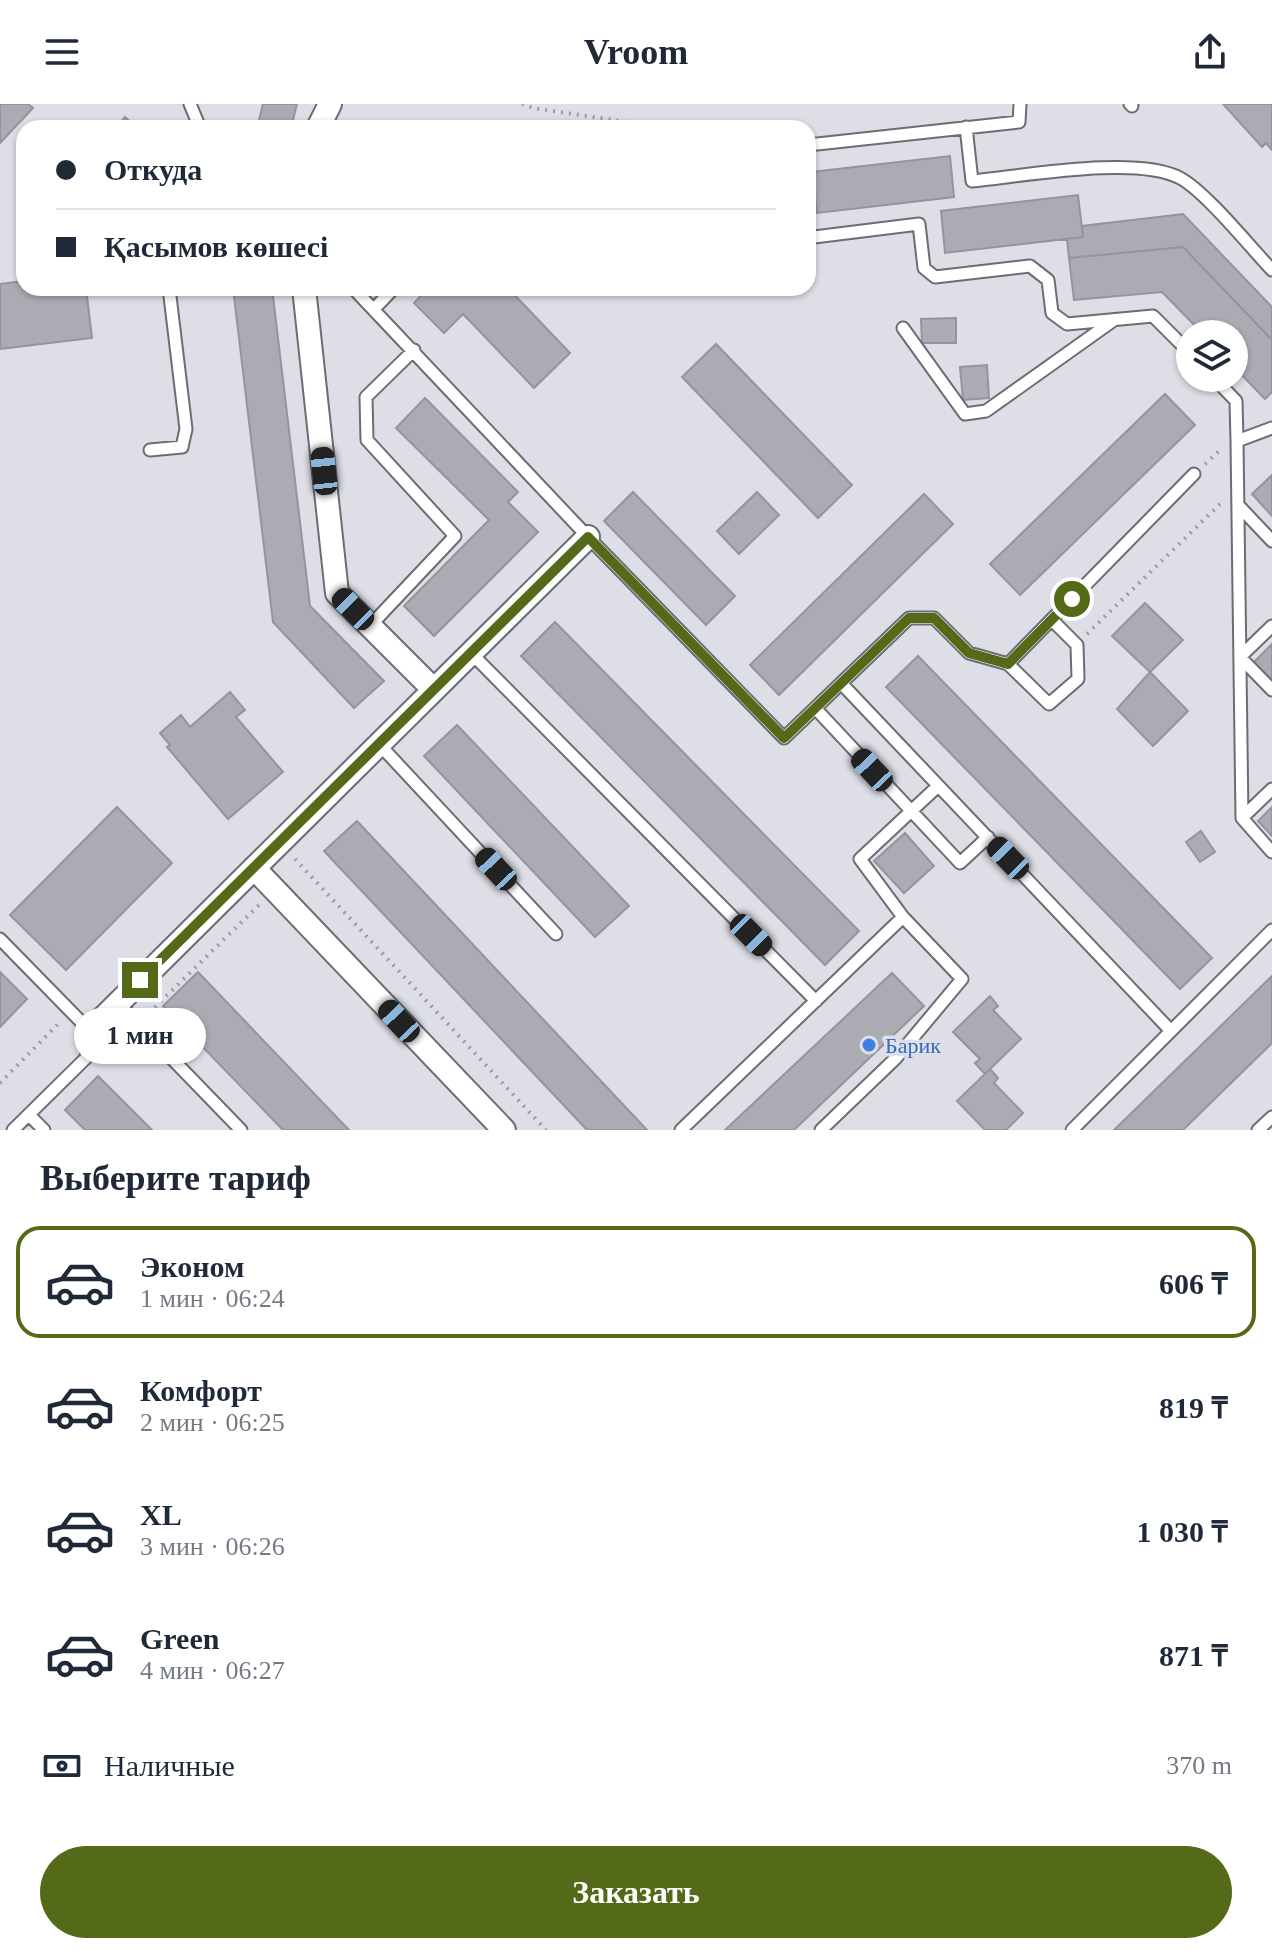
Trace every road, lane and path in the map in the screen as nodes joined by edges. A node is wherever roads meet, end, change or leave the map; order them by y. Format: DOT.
graph roads {
  1 [pos="522,104"];
  2 [pos="1020,104"];
  3 [pos="613,120"];
  4 [pos="966,127"];
  5 [pos="816,144"];
  6 [pos="816,237"];
  7 [pos="1272,270"];
  8 [pos="170,296"];
  9 [pos="305,296"];
  10 [pos="361,296"];
  11 [pos="386,296"];
  12 [pos="374,309"];
  13 [pos="1115,320"];
  14 [pos="903,328"];
  15 [pos="1176,339"];
  16 [pos="414,350"];
  17 [pos="1227,392"];
  18 [pos="1272,428"];
  19 [pos="1237,441"];
  20 [pos="150,450"];
  21 [pos="1194,474"];
  22 [pos="1238,505"];
  23 [pos="1206,516"];
  24 [pos="588,537"];
  25 [pos="1272,541"];
  26 [pos="1052,620"];
  27 [pos="370,626"];
  28 [pos="1272,626"];
  29 [pos="1077,645"];
  30 [pos="470,652"];
  31 [pos="1240,657"];
  32 [pos="1008,664"];
  33 [pos="841,683"];
  34 [pos="433,689"];
  35 [pos="1272,690"];
  36 [pos="815,708"];
  37 [pos="378,743"];
  38 [pos="938,786"];
  39 [pos="1272,789"];
  40 [pos="911,811"];
  41 [pos="1242,818"];
  42 [pos="988,837"];
  43 [pos="280,842"];
  44 [pos="1272,852"];
  45 [pos="296,861"];
  46 [pos="254,868"];
  47 [pos="274,890"];
  48 [pos="903,917"];
  49 [pos="1272,930"];
  50 [pos="556,934"];
  51 [pos="0,939"];
  52 [pos="816,1001"];
  53 [pos="118,1003"];
  54 [pos="70,1011"];
  55 [pos="138,1023"];
  56 [pos="90,1031"];
  57 [pos="1171,1031"];
  58 [pos="86,1058"];
  59 [pos="0,1083"];
  60 [pos="29,1115"];
  61 [pos="1272,1117"];
  62 [pos="13,1130"];
  63 [pos="44,1130"];
  64 [pos="241,1130"];
  65 [pos="504,1130"];
  66 [pos="546,1130"];
  67 [pos="681,1130"];
  68 [pos="821,1130"];
  69 [pos="1072,1130"];
  70 [pos="1258,1130"];
  1 -- 3 [label="path"];
  2 -- 4 [label="lane"];
  4 -- 5 [label="lane"];
  4 -- 7 [label="lane"];
  6 -- 13 [label="lane"];
  8 -- 20 [label="lane"];
  9 -- 27 [label="street"];
  10 -- 12 [label="lane"];
  11 -- 12 [label="lane"];
  12 -- 16 [label="lane"];
  13 -- 14 [label="lane"];
  13 -- 15 [label="lane"];
  16 -- 24 [label="lane"];
  16 -- 27 [label="lane"];
  17 -- 19 [label="lane"];
  18 -- 19 [label="lane"];
  19 -- 21 [label="path"];
  19 -- 22 [label="lane"];
  21 -- 26 [label="lane"];
  22 -- 25 [label="lane"];
  22 -- 31 [label="lane"];
  23 -- 29 [label="path"];
  24 -- 30 [label="street"];
  24 -- 36 [label="lane"];
  26 -- 29 [label="lane"];
  26 -- 32 [label="lane"];
  27 -- 34 [label="street"];
  28 -- 31 [label="lane"];
  29 -- 32 [label="lane"];
  30 -- 34 [label="street"];
  30 -- 52 [label="lane"];
  31 -- 35 [label="lane"];
  31 -- 41 [label="lane"];
  32 -- 33 [label="lane"];
  33 -- 36 [label="lane"];
  33 -- 38 [label="lane"];
  34 -- 37 [label="street"];
  36 -- 40 [label="lane"];
  37 -- 43 [label="street"];
  37 -- 50 [label="lane"];
  38 -- 40 [label="lane"];
  38 -- 42 [label="lane"];
  39 -- 41 [label="lane"];
  40 -- 42 [label="lane"];
  40 -- 48 [label="lane"];
  41 -- 44 [label="lane"];
  42 -- 57 [label="lane"];
  43 -- 45 [label="path"];
  43 -- 46 [label="street"];
  45 -- 47 [label="path"];
  45 -- 66 [label="path"];
  46 -- 47 [label="street"];
  46 -- 53 [label="street"];
  47 -- 55 [label="path"];
  47 -- 65 [label="street"];
  48 -- 52 [label="lane"];
  48 -- 68 [label="lane"];
  49 -- 57 [label="lane"];
  51 -- 54 [label="lane"];
  52 -- 67 [label="lane"];
  53 -- 55 [label="lane"];
  53 -- 56 [label="street"];
  54 -- 56 [label="lane"];
  54 -- 59 [label="path"];
  55 -- 58 [label="path"];
  55 -- 64 [label="lane"];
  56 -- 58 [label="lane"];
  57 -- 69 [label="lane"];
  58 -- 60 [label="lane"];
  60 -- 62 [label="lane"];
  60 -- 63 [label="lane"];
  61 -- 70 [label="lane"];
}
